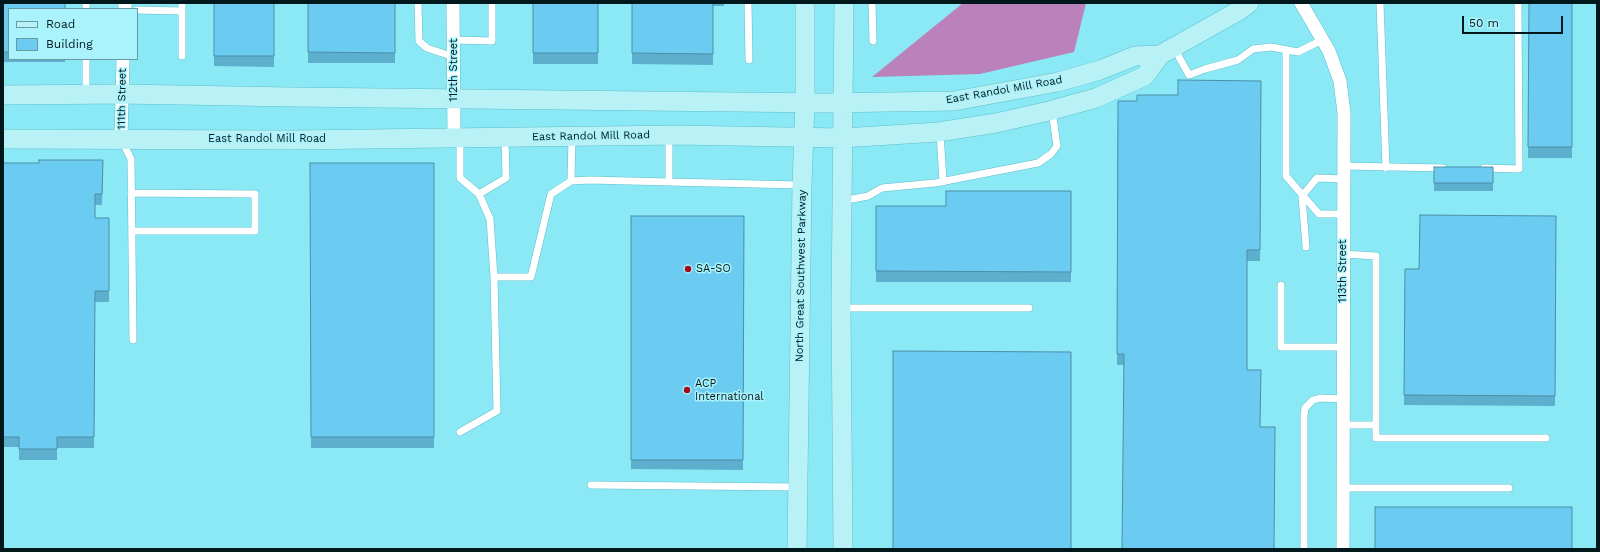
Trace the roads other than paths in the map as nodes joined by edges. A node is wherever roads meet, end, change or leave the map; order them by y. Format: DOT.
graph roads {
  1 [pos="182,3"];
  2 [pos="418,3"];
  3 [pos="454,3"];
  4 [pos="492,3"];
  5 [pos="748,3"];
  6 [pos="805,3"];
  7 [pos="844,3"];
  8 [pos="872,3"];
  9 [pos="1249,3"];
  10 [pos="1301,3"];
  11 [pos="1380,3"];
  12 [pos="1518,3"];
  13 [pos="138,10"];
  14 [pos="182,11"];
  15 [pos="454,40"];
  16 [pos="1322,40"];
  17 [pos="873,41"];
  18 [pos="1286,50"];
  19 [pos="1167,52"];
  20 [pos="182,56"];
  21 [pos="454,57"];
  22 [pos="86,60"];
  23 [pos="123,60"];
  24 [pos="749,60"];
  25 [pos="86,94"];
  26 [pos="122,94"];
  27 [pos="3,95"];
  28 [pos="454,99"];
  29 [pos="805,102"];
  30 [pos="844,102"];
  31 [pos="1052,110"];
  32 [pos="940,131"];
  33 [pos="669,136"];
  34 [pos="457,137"];
  35 [pos="505,137"];
  36 [pos="572,137"];
  37 [pos="804,137"];
  38 [pos="842,138"];
  39 [pos="3,139"];
  40 [pos="121,139"];
  41 [pos="1386,168"];
  42 [pos="1448,168"];
  43 [pos="1480,168"];
  44 [pos="1344,172"];
  45 [pos="571,181"];
  46 [pos="669,182"];
  47 [pos="943,182"];
  48 [pos="802,185"];
  49 [pos="131,193"];
  50 [pos="479,194"];
  51 [pos="1302,196"];
  52 [pos="842,201"];
  53 [pos="1344,214"];
  54 [pos="132,231"];
  55 [pos="1306,247"];
  56 [pos="1344,254"];
  57 [pos="494,277"];
  58 [pos="1281,285"];
  59 [pos="842,308"];
  60 [pos="1029,308"];
  61 [pos="133,340"];
  62 [pos="1343,347"];
  63 [pos="1343,399"];
  64 [pos="1376,424"];
  65 [pos="1343,425"];
  66 [pos="460,432"];
  67 [pos="1546,438"];
  68 [pos="591,485"];
  69 [pos="797,487"];
  70 [pos="1343,488"];
  71 [pos="1509,488"];
  72 [pos="797,549"];
  73 [pos="843,549"];
  74 [pos="1304,549"];
  75 [pos="1343,549"];
  1 -- 14 [label="lane"];
  2 -- 21 [label="lane"];
  3 -- 15 [label="street, 112th Street"];
  4 -- 15 [label="lane"];
  5 -- 24 [label="lane"];
  6 -- 29 [label="main road, North Great Southwest Parkway"];
  7 -- 30 [label="main road"];
  8 -- 17 [label="lane"];
  9 -- 19 [label="main road, East Randol Mill Road"];
  10 -- 16 [label="street, 113th Street"];
  11 -- 41 [label="lane"];
  12 -- 43 [label="lane"];
  13 -- 14 [label="lane"];
  14 -- 20 [label="lane"];
  15 -- 21 [label="street, 112th Street"];
  16 -- 18 [label="lane"];
  16 -- 44 [label="street, 113th Street"];
  18 -- 19 [label="lane"];
  18 -- 51 [label="lane"];
  19 -- 30 [label="main road, East Randol Mill Road"];
  19 -- 31 [label="main road, East Randol Mill Road"];
  21 -- 28 [label="street, 112th Street"];
  22 -- 25 [label="lane"];
  23 -- 26 [label="street, 111th Street"];
  25 -- 26 [label="main road, East Randol Mill Road"];
  25 -- 27 [label="main road, East Randol Mill Road"];
  26 -- 28 [label="main road, East Randol Mill Road"];
  26 -- 40 [label="street, 111th Street"];
  28 -- 29 [label="main road, East Randol Mill Road"];
  28 -- 34 [label="street, 112th Street"];
  29 -- 30 [label="main road, East Randol Mill Road"];
  29 -- 37 [label="main road, North Great Southwest Parkway"];
  30 -- 38 [label="main road"];
  31 -- 32 [label="main road, East Randol Mill Road"];
  31 -- 47 [label="lane"];
  32 -- 38 [label="main road, East Randol Mill Road"];
  32 -- 47 [label="lane"];
  33 -- 36 [label="main road, East Randol Mill Road"];
  33 -- 37 [label="main road, East Randol Mill Road"];
  33 -- 46 [label="lane"];
  34 -- 35 [label="main road, East Randol Mill Road"];
  34 -- 40 [label="main road, East Randol Mill Road"];
  34 -- 50 [label="lane"];
  35 -- 36 [label="main road, East Randol Mill Road"];
  35 -- 50 [label="lane"];
  36 -- 45 [label="lane"];
  37 -- 38 [label="main road, East Randol Mill Road"];
  37 -- 48 [label="main road, North Great Southwest Parkway"];
  38 -- 52 [label="main road"];
  39 -- 40 [label="main road, East Randol Mill Road"];
  40 -- 49 [label="lane"];
  41 -- 42 [label="lane"];
  41 -- 44 [label="lane"];
  44 -- 51 [label="lane"];
  44 -- 53 [label="street, 113th Street"];
  45 -- 46 [label="lane"];
  45 -- 57 [label="lane"];
  46 -- 48 [label="lane"];
  47 -- 52 [label="lane"];
  48 -- 69 [label="main road, North Great Southwest Parkway"];
  49 -- 54 [label="lane"];
  49 -- 54 [label="lane"];
  50 -- 57 [label="lane"];
  51 -- 53 [label="lane"];
  51 -- 55 [label="lane"];
  52 -- 59 [label="main road"];
  53 -- 56 [label="street, 113th Street"];
  54 -- 61 [label="lane"];
  56 -- 62 [label="street, 113th Street"];
  56 -- 64 [label="lane"];
  57 -- 66 [label="lane"];
  58 -- 62 [label="lane"];
  59 -- 60 [label="lane"];
  59 -- 73 [label="main road"];
  62 -- 63 [label="street, 113th Street"];
  63 -- 65 [label="street, 113th Street"];
  63 -- 74 [label="lane"];
  64 -- 65 [label="lane"];
  64 -- 67 [label="lane"];
  65 -- 70 [label="street, 113th Street"];
  68 -- 69 [label="lane"];
  69 -- 72 [label="main road, North Great Southwest Parkway"];
  70 -- 71 [label="lane"];
  70 -- 75 [label="street, 113th Street"];
}
